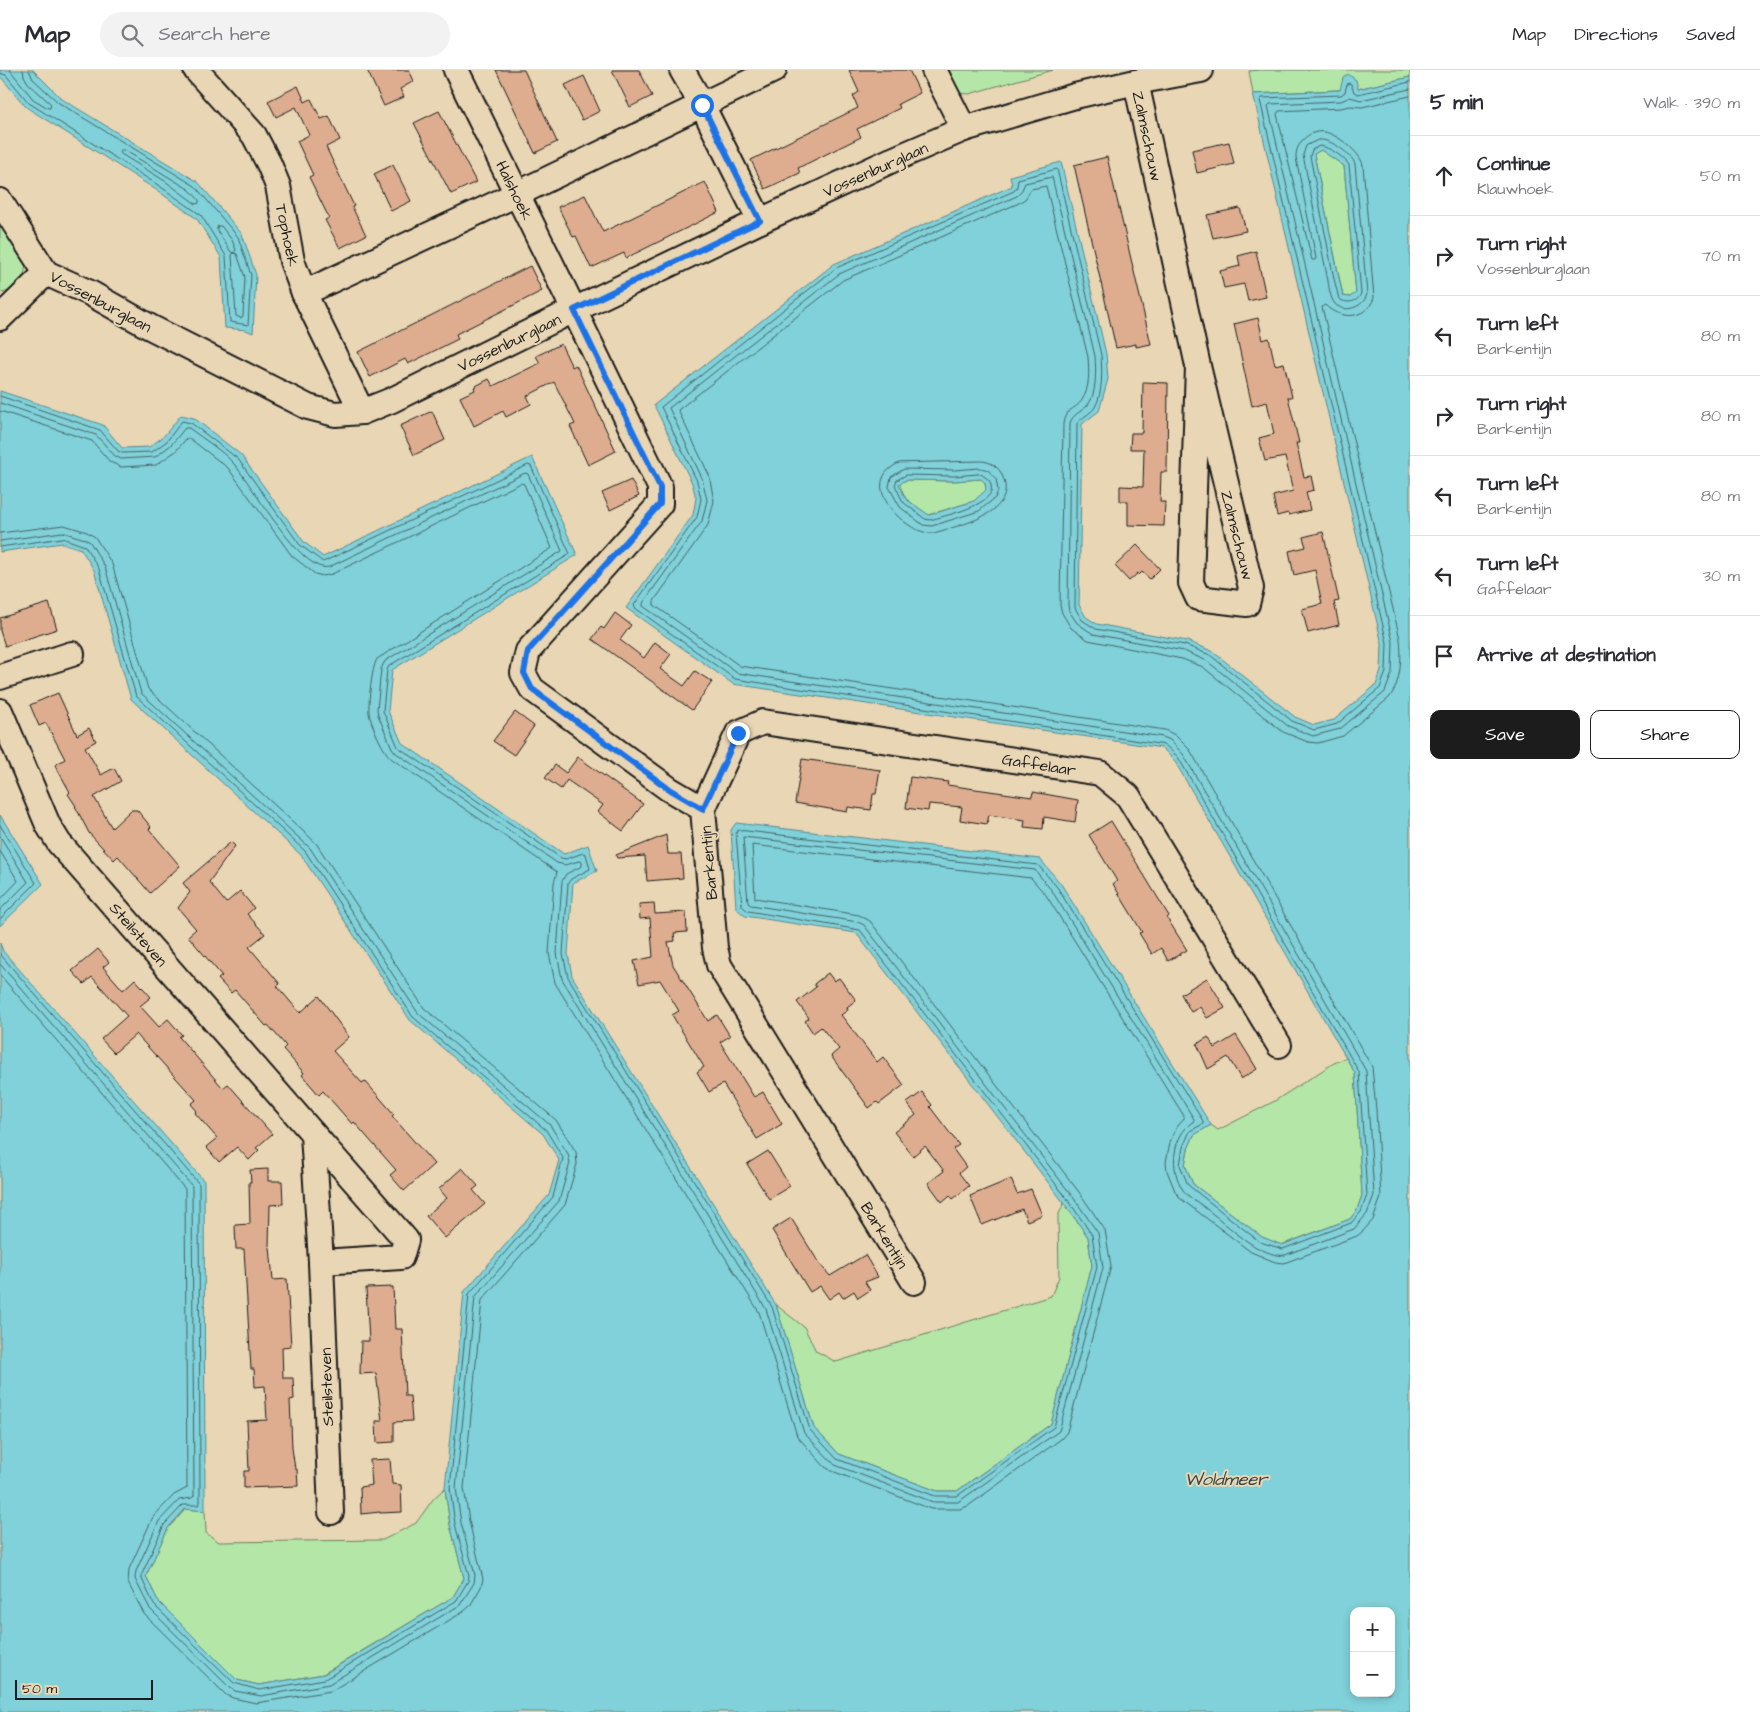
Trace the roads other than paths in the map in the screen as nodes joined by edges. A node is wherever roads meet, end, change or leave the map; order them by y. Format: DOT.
graph roads {
  1 [pos="196,70"];
  2 [pos="456,70"];
  3 [pos="682,70"];
  4 [pos="774,70"];
  5 [pos="934,70"];
  6 [pos="1201,70"];
  7 [pos="1136,82"];
  8 [pos="702,105"];
  9 [pos="964,129"];
  10 [pos="516,194"];
  11 [pos="0,201"];
  12 [pos="760,221"];
  13 [pos="46,273"];
  14 [pos="304,293"];
  15 [pos="574,310"];
  16 [pos="1,315"];
  17 [pos="1198,366"];
  18 [pos="362,412"];
  19 [pos="72,654"];
  20 [pos="0,677"];
  21 [pos="0,711"];
  22 [pos="703,809"];
  23 [pos="1280,1045"];
  24 [pos="313,1134"];
  25 [pos="321,1262"];
  26 [pos="914,1282"];
  27 [pos="331,1512"];
  1 -- 14 [label="street, Tophoek"];
  2 -- 10 [label="street, Halshoek"];
  3 -- 8 [label="street"];
  4 -- 8 [label="street"];
  5 -- 9 [label="street"];
  6 -- 7 [label="street, Vossenburglaan"];
  7 -- 9 [label="street, Vossenburglaan"];
  7 -- 17 [label="street, Zalmschouw"];
  8 -- 10 [label="street"];
  8 -- 12 [label="street"];
  9 -- 12 [label="street, Vossenburglaan"];
  10 -- 14 [label="street"];
  10 -- 15 [label="street, Halshoek"];
  11 -- 13 [label="street, Vossenburglaan"];
  12 -- 15 [label="street, Vossenburglaan"];
  13 -- 16 [label="street"];
  13 -- 18 [label="street, Vossenburglaan"];
  14 -- 18 [label="street, Tophoek"];
  15 -- 18 [label="street, Vossenburglaan"];
  15 -- 22 [label="street, Barkentijn"];
  17 -- 17 [label="street, Zalmschouw"];
  19 -- 20 [label="street"];
  21 -- 24 [label="street, Steilsteven"];
  22 -- 23 [label="street, Gaffelaar"];
  22 -- 26 [label="street, Barkentijn"];
  24 -- 25 [label="street, Steilsteven"];
  24 -- 25 [label="street, Steilsteven"];
  25 -- 27 [label="street, Steilsteven"];
}
